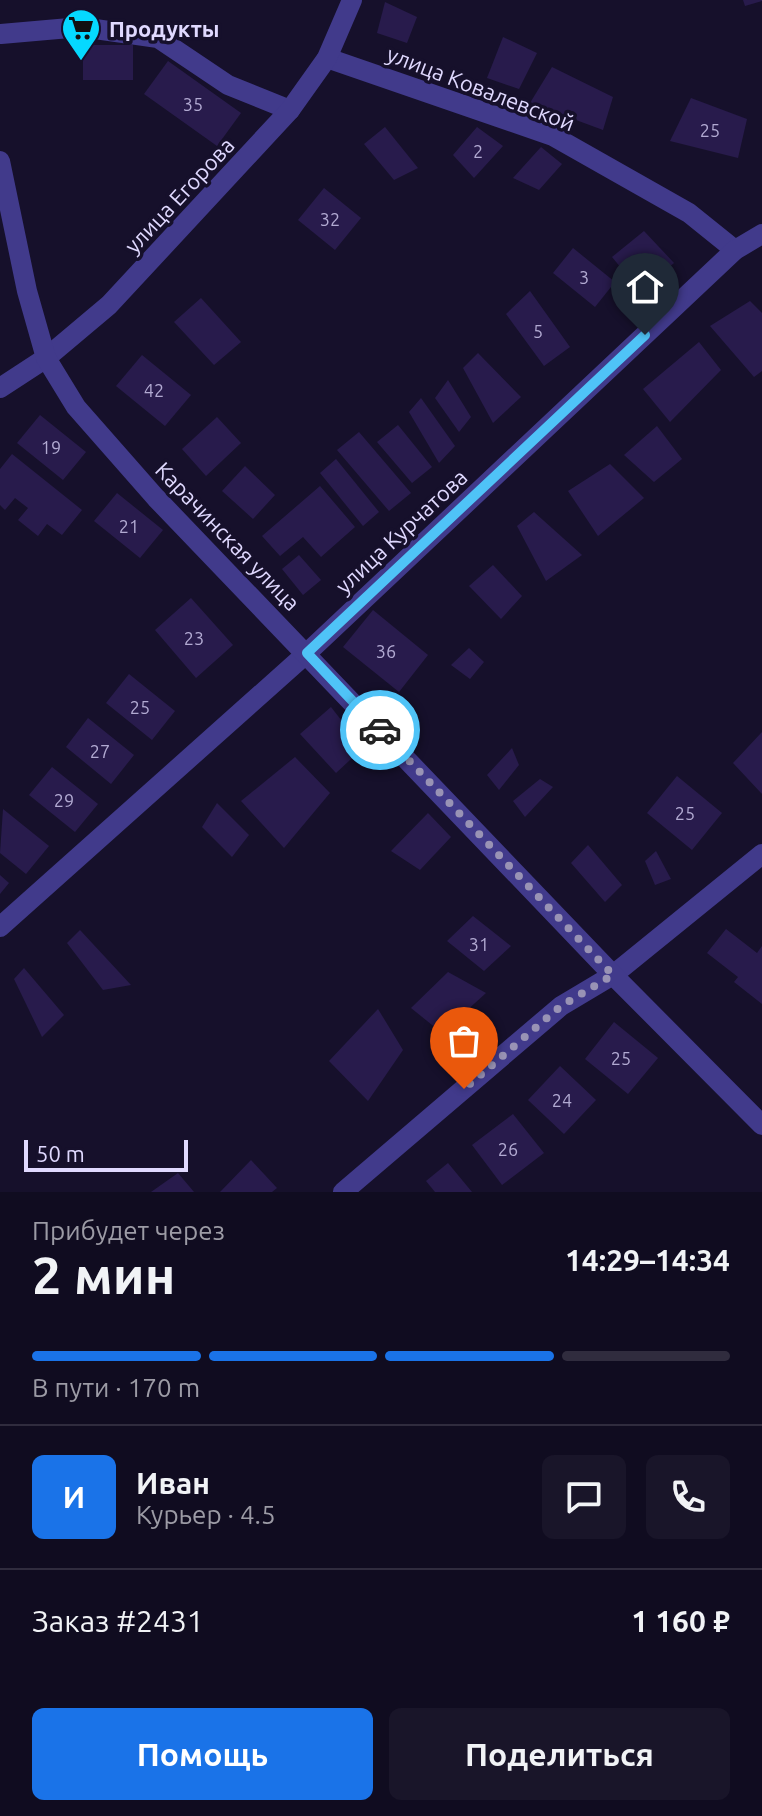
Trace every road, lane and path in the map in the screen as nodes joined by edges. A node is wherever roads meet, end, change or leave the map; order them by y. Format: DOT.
graph roads {
  1 [pos="352,0"];
  2 [pos="0,33"];
  3 [pos="327,58"];
  4 [pos="290,110"];
  5 [pos="0,161"];
  6 [pos="762,234"];
  7 [pos="735,250"];
  8 [pos="46,358"];
  9 [pos="0,388"];
  10 [pos="307,653"];
  11 [pos="762,854"];
  12 [pos="0,927"];
  13 [pos="613,975"];
  14 [pos="762,1125"];
  15 [pos="343,1192"];
  1 -- 3 [label="street, улица Егорова"];
  2 -- 4 [label="street"];
  3 -- 4 [label="street, улица Егорова"];
  3 -- 7 [label="street, улица Ковалевской"];
  4 -- 8 [label="street, улица Егорова"];
  5 -- 8 [label="street, Карачинская улица"];
  6 -- 7 [label="street, улица Курчатова"];
  7 -- 10 [label="street, улица Курчатова"];
  8 -- 9 [label="street, улица Егорова"];
  8 -- 10 [label="street, Карачинская улица"];
  10 -- 12 [label="street, улица Курчатова"];
  10 -- 13 [label="street, Карачинская улица"];
  11 -- 13 [label="street"];
  13 -- 14 [label="street, Карачинская улица"];
  13 -- 15 [label="street"];
}
